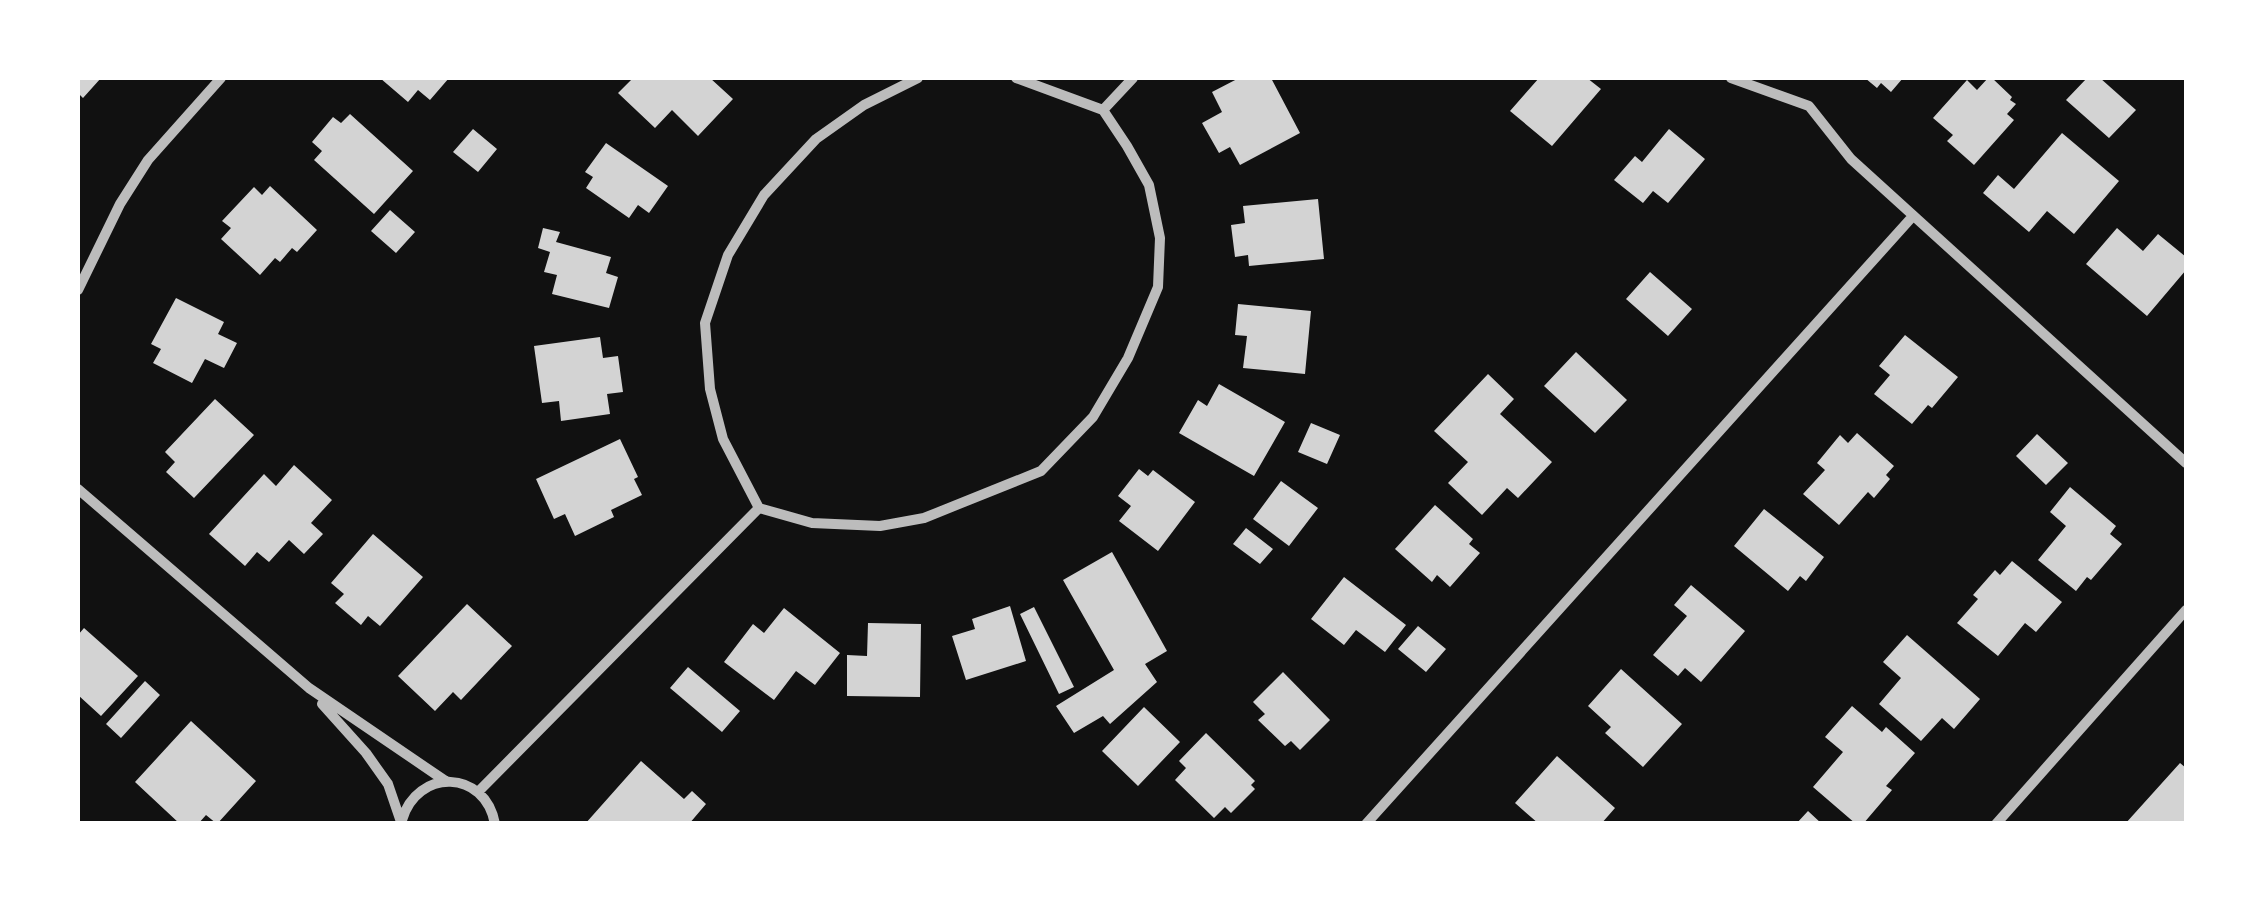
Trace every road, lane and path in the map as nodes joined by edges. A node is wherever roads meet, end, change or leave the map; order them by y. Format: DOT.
graph roads {
  1 [pos="221,78"];
  2 [pos="918,78"];
  3 [pos="1016,78"];
  4 [pos="1133,78"];
  5 [pos="1731,78"];
  6 [pos="1103,110"];
  7 [pos="1914,216"];
  8 [pos="78,290"];
  9 [pos="2186,463"];
  10 [pos="78,489"];
  11 [pos="759,508"];
  12 [pos="2186,610"];
  13 [pos="309,688"];
  14 [pos="448,782"];
  15 [pos="478,792"];
  16 [pos="401,823"];
  17 [pos="495,824"];
  18 [pos="1366,824"];
  19 [pos="1996,824"];
  1 -- 8 [label="street"];
  2 -- 11 [label="street"];
  3 -- 6 [label="street"];
  4 -- 6 [label="street"];
  5 -- 7 [label="street"];
  6 -- 11 [label="street"];
  7 -- 9 [label="street"];
  7 -- 18 [label="street"];
  10 -- 13 [label="street"];
  11 -- 15 [label="street"];
  12 -- 19 [label="street"];
  13 -- 14 [label="street"];
  13 -- 16 [label="street"];
  14 -- 15 [label="street"];
  14 -- 16 [label="street"];
  15 -- 17 [label="street"];
}
